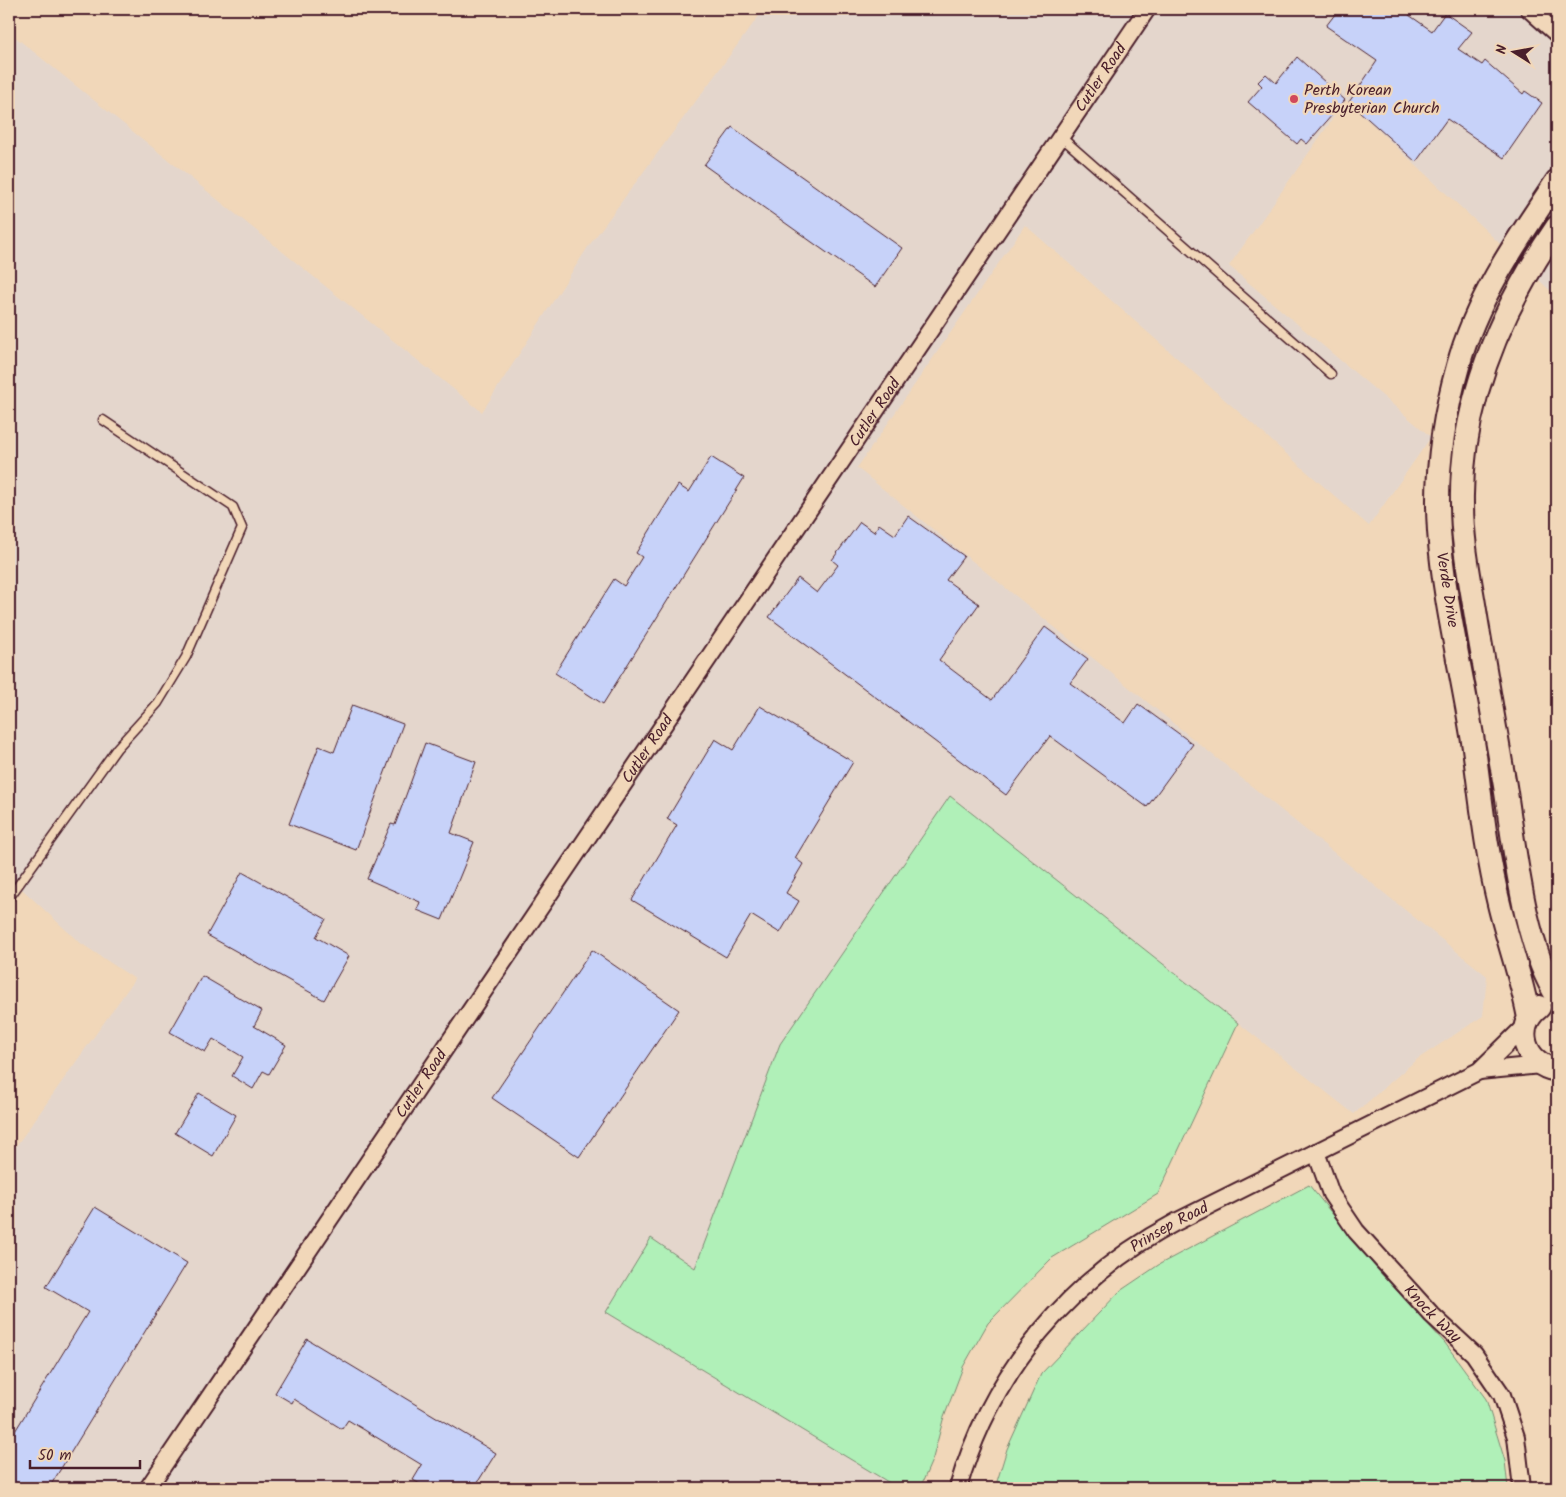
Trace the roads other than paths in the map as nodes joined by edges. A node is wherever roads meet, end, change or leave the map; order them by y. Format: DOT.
graph roads {
  1 [pos="1147,9"];
  2 [pos="1529,9"];
  3 [pos="1557,34"];
  4 [pos="1060,136"];
  5 [pos="1557,181"];
  6 [pos="1557,227"];
  7 [pos="1331,374"];
  8 [pos="103,420"];
  9 [pos="9,898"];
  10 [pos="1557,996"];
  11 [pos="1557,1001"];
  12 [pos="1527,1022"];
  13 [pos="1549,1068"];
  14 [pos="1479,1071"];
  15 [pos="1316,1152"];
  16 [pos="148,1488"];
  17 [pos="958,1488"];
  18 [pos="1522,1488"];
  1 -- 4 [label="street, Cutler Road"];
  2 -- 3 [label="street"];
  4 -- 7 [label="lane"];
  4 -- 16 [label="street, Cutler Road"];
  5 -- 12 [label="main road, Verde Drive"];
  6 -- 10 [label="main road, Verde Drive"];
  8 -- 9 [label="lane"];
  11 -- 12 [label="main road"];
  12 -- 13 [label="main road, Verde Drive"];
  12 -- 14 [label="street, Prinsep Road"];
  13 -- 14 [label="street, Prinsep Road"];
  14 -- 15 [label="street, Prinsep Road"];
  15 -- 17 [label="street, Prinsep Road"];
  15 -- 18 [label="street, Knock Way"];
}
